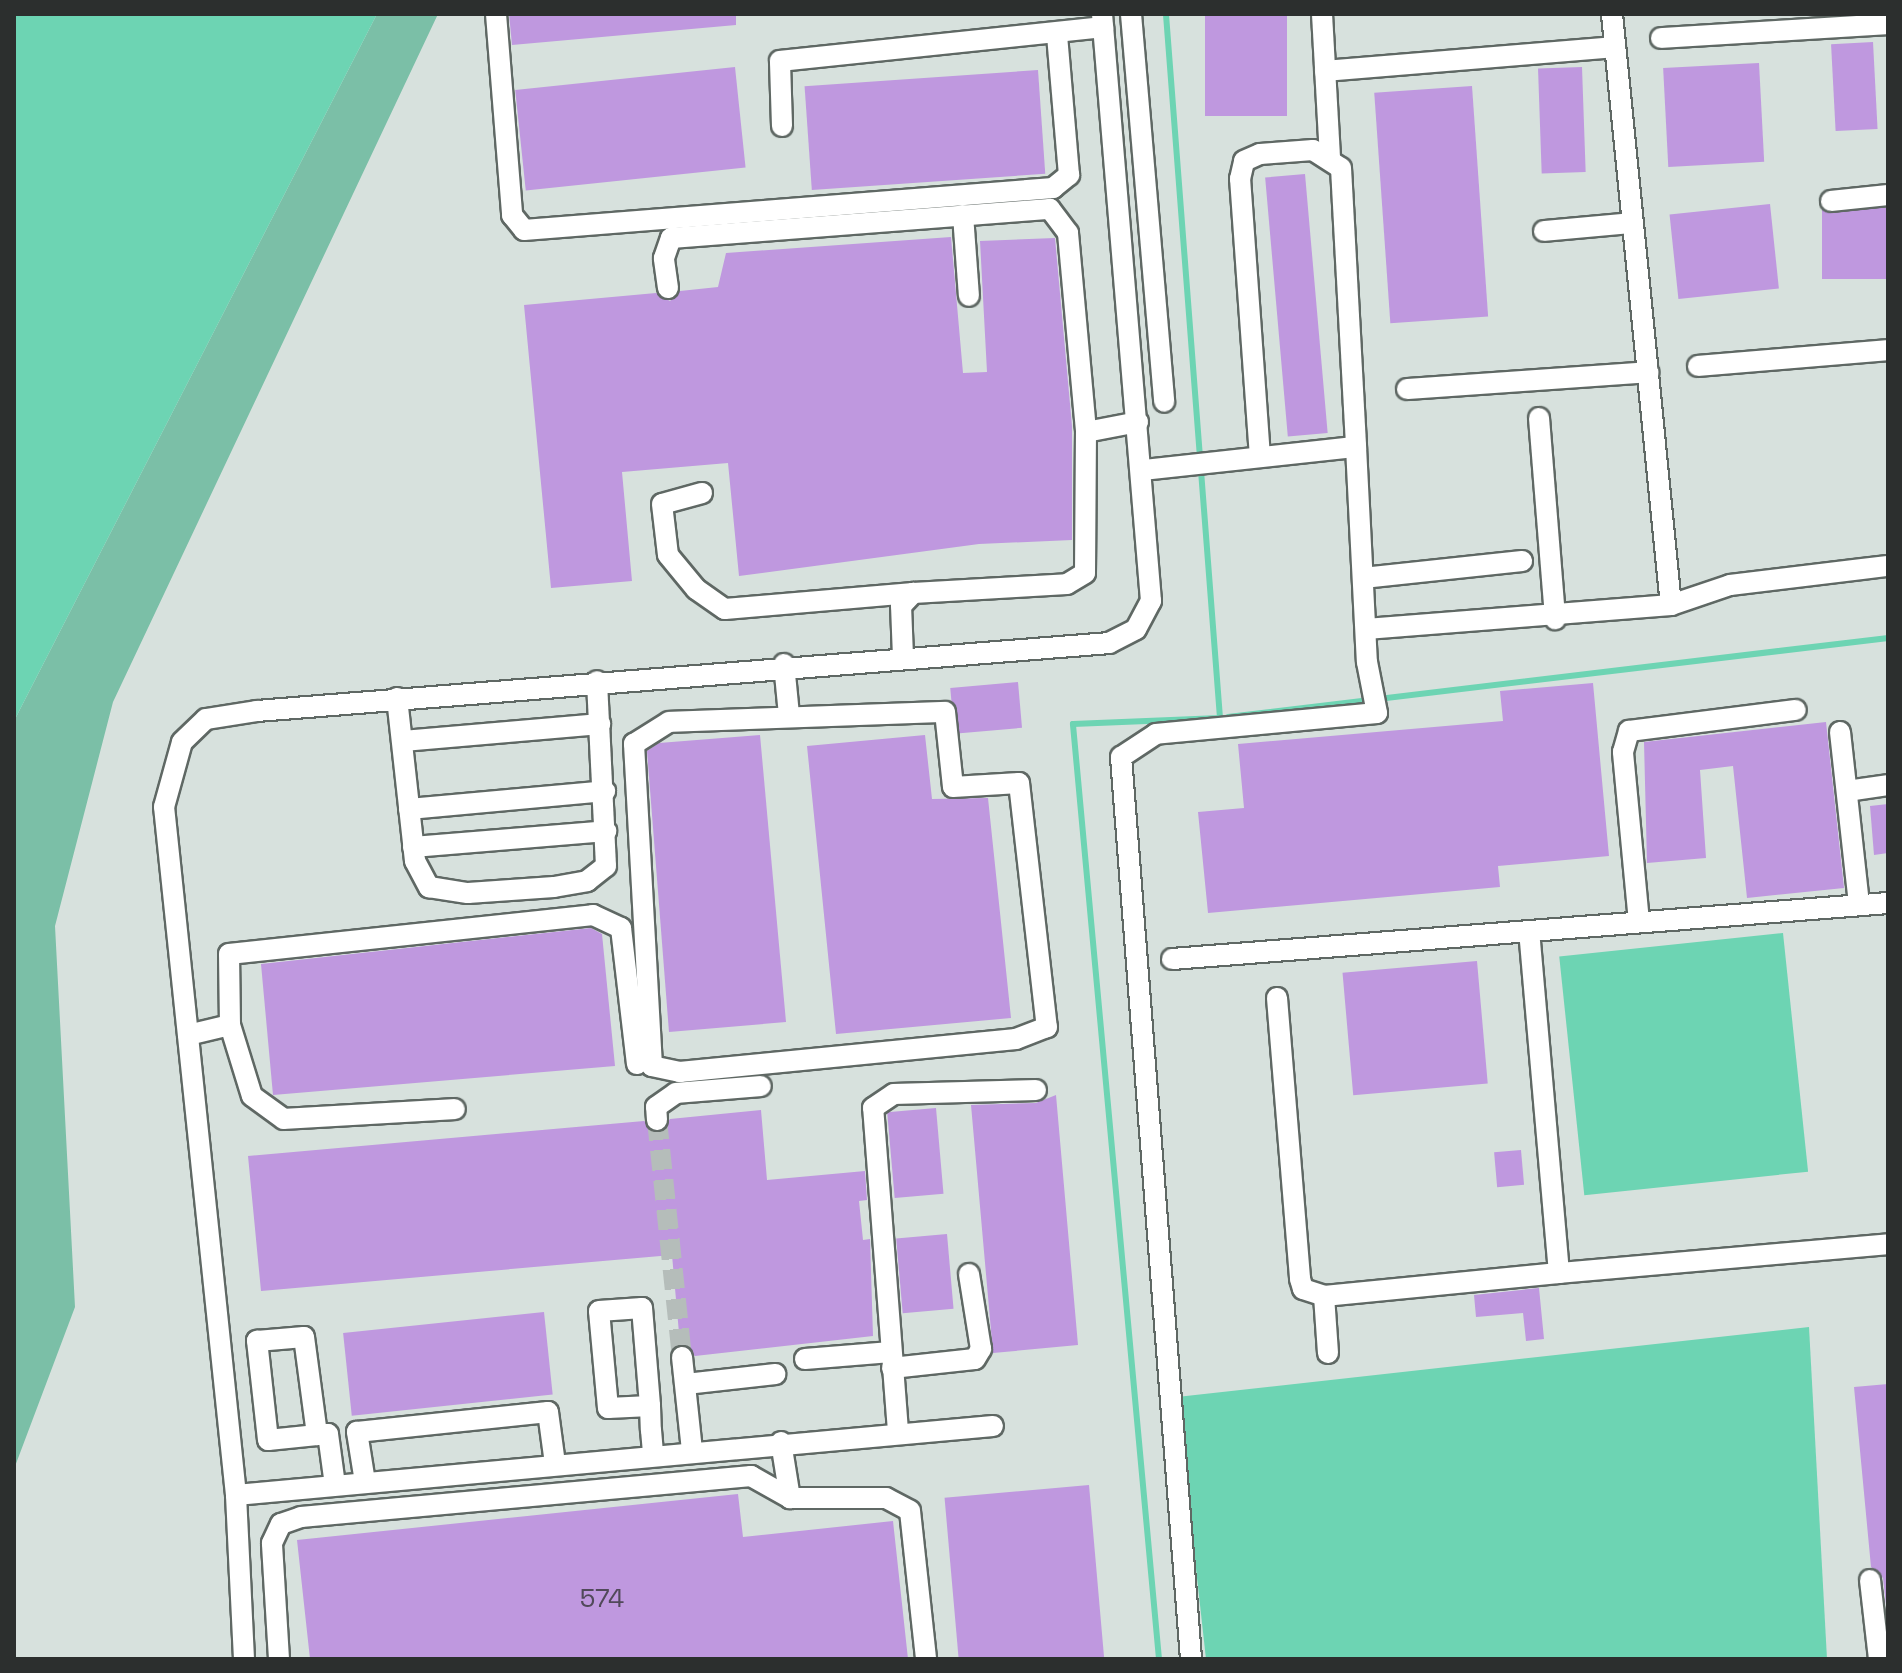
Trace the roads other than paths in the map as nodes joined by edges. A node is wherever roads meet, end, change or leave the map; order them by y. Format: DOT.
graph roads {
  1 [pos="496,14"];
  2 [pos="1131,14"];
  3 [pos="1322,14"];
  4 [pos="1612,14"];
  5 [pos="1102,20"];
  6 [pos="1888,24"];
  7 [pos="1057,34"];
  8 [pos="1661,38"];
  9 [pos="1615,47"];
  10 [pos="1325,71"];
  11 [pos="782,126"];
  12 [pos="1330,158"];
  13 [pos="1888,195"];
  14 [pos="1831,201"];
  15 [pos="963,215"];
  16 [pos="1632,223"];
  17 [pos="1544,231"];
  18 [pos="668,288"];
  19 [pos="969,296"];
  20 [pos="1888,350"];
  21 [pos="1698,366"];
  22 [pos="1648,372"];
  23 [pos="1407,389"];
  24 [pos="1164,402"];
  25 [pos="1539,418"];
  26 [pos="1138,422"];
  27 [pos="1086,432"];
  28 [pos="1356,447"];
  29 [pos="1260,457"];
  30 [pos="1143,470"];
  31 [pos="702,493"];
  32 [pos="1522,561"];
  33 [pos="1888,566"];
  34 [pos="1363,578"];
  35 [pos="913,593"];
  36 [pos="1671,605"];
  37 [pos="1555,619"];
  38 [pos="1366,629"];
  39 [pos="903,657"];
  40 [pos="784,664"];
  41 [pos="597,681"];
  42 [pos="397,698"];
  43 [pos="1796,710"];
  44 [pos="789,715"];
  45 [pos="600,724"];
  46 [pos="1840,732"];
  47 [pos="403,741"];
  48 [pos="1888,785"];
  49 [pos="605,791"];
  50 [pos="1847,791"];
  51 [pos="409,809"];
  52 [pos="606,831"];
  53 [pos="413,847"];
  54 [pos="1888,903"];
  55 [pos="1859,905"];
  56 [pos="1639,922"];
  57 [pos="1529,931"];
  58 [pos="1172,959"];
  59 [pos="1277,998"];
  60 [pos="230,1025"];
  61 [pos="188,1035"];
  62 [pos="637,1064"];
  63 [pos="761,1086"];
  64 [pos="1036,1090"];
  65 [pos="455,1109"];
  66 [pos="657,1120"];
  67 [pos="1888,1244"];
  68 [pos="1559,1273"];
  69 [pos="969,1274"];
  70 [pos="1324,1296"];
  71 [pos="1328,1353"];
  72 [pos="682,1357"];
  73 [pos="805,1359"];
  74 [pos="892,1360"];
  75 [pos="775,1374"];
  76 [pos="686,1384"];
  77 [pos="650,1406"];
  78 [pos="993,1426"];
  79 [pos="898,1431"];
  80 [pos="317,1435"];
  81 [pos="781,1442"];
  82 [pos="692,1450"];
  83 [pos="653,1454"];
  84 [pos="586,1461"];
  85 [pos="555,1464"];
  86 [pos="365,1482"];
  87 [pos="335,1485"];
  88 [pos="590,1493"];
  89 [pos="236,1495"];
  90 [pos="790,1498"];
  91 [pos="1870,1580"];
  92 [pos="244,1659"];
  93 [pos="279,1659"];
  94 [pos="926,1659"];
  95 [pos="1191,1659"];
  96 [pos="1879,1659"];
  1 -- 7 [label="street"];
  2 -- 24 [label="street"];
  3 -- 10 [label="street"];
  4 -- 9 [label="street"];
  5 -- 7 [label="street"];
  5 -- 26 [label="street"];
  6 -- 8 [label="street"];
  7 -- 11 [label="street"];
  9 -- 10 [label="street"];
  9 -- 16 [label="street"];
  10 -- 12 [label="street"];
  12 -- 28 [label="street"];
  12 -- 29 [label="street"];
  13 -- 14 [label="street"];
  15 -- 18 [label="street"];
  15 -- 19 [label="street"];
  15 -- 27 [label="street"];
  16 -- 17 [label="street"];
  16 -- 22 [label="street"];
  20 -- 21 [label="street"];
  22 -- 23 [label="street"];
  22 -- 36 [label="street"];
  25 -- 37 [label="street"];
  26 -- 27 [label="street"];
  26 -- 30 [label="street"];
  27 -- 35 [label="street"];
  28 -- 29 [label="street"];
  28 -- 34 [label="street"];
  29 -- 30 [label="street"];
  30 -- 39 [label="street"];
  31 -- 35 [label="street"];
  32 -- 34 [label="street"];
  33 -- 36 [label="street"];
  34 -- 38 [label="street"];
  35 -- 39 [label="street"];
  36 -- 37 [label="street"];
  37 -- 38 [label="street"];
  38 -- 95 [label="street"];
  39 -- 40 [label="street"];
  40 -- 41 [label="street"];
  40 -- 44 [label="street"];
  41 -- 42 [label="street"];
  41 -- 45 [label="street"];
  42 -- 47 [label="street"];
  42 -- 61 [label="street"];
  43 -- 56 [label="street"];
  44 -- 44 [label="street"];
  45 -- 47 [label="street"];
  45 -- 49 [label="street"];
  46 -- 50 [label="street"];
  47 -- 51 [label="street"];
  48 -- 50 [label="street"];
  49 -- 51 [label="street"];
  49 -- 52 [label="street"];
  50 -- 55 [label="street"];
  51 -- 53 [label="street"];
  52 -- 53 [label="street"];
  52 -- 53 [label="street"];
  54 -- 55 [label="street"];
  55 -- 56 [label="street"];
  56 -- 57 [label="street"];
  57 -- 58 [label="street"];
  57 -- 68 [label="street"];
  59 -- 70 [label="street"];
  60 -- 61 [label="street"];
  60 -- 62 [label="street"];
  60 -- 65 [label="street"];
  61 -- 89 [label="street"];
  63 -- 66 [label="street"];
  64 -- 74 [label="street"];
  67 -- 68 [label="street"];
  68 -- 70 [label="street"];
  69 -- 74 [label="street"];
  70 -- 71 [label="street"];
  72 -- 76 [label="street"];
  73 -- 74 [label="street"];
  74 -- 79 [label="street"];
  75 -- 76 [label="street"];
  76 -- 82 [label="street"];
  77 -- 77 [label="street"];
  77 -- 83 [label="street"];
  78 -- 79 [label="street"];
  79 -- 81 [label="street"];
  80 -- 80 [label="street"];
  80 -- 87 [label="street"];
  81 -- 82 [label="street"];
  81 -- 90 [label="street"];
  82 -- 83 [label="street"];
  83 -- 84 [label="street"];
  84 -- 85 [label="street"];
  84 -- 88 [label="street"];
  85 -- 86 [label="street"];
  85 -- 86 [label="street"];
  86 -- 87 [label="street"];
  87 -- 89 [label="street"];
  88 -- 90 [label="street"];
  88 -- 93 [label="street"];
  89 -- 92 [label="street"];
  90 -- 94 [label="street"];
  91 -- 96 [label="street"];
}
